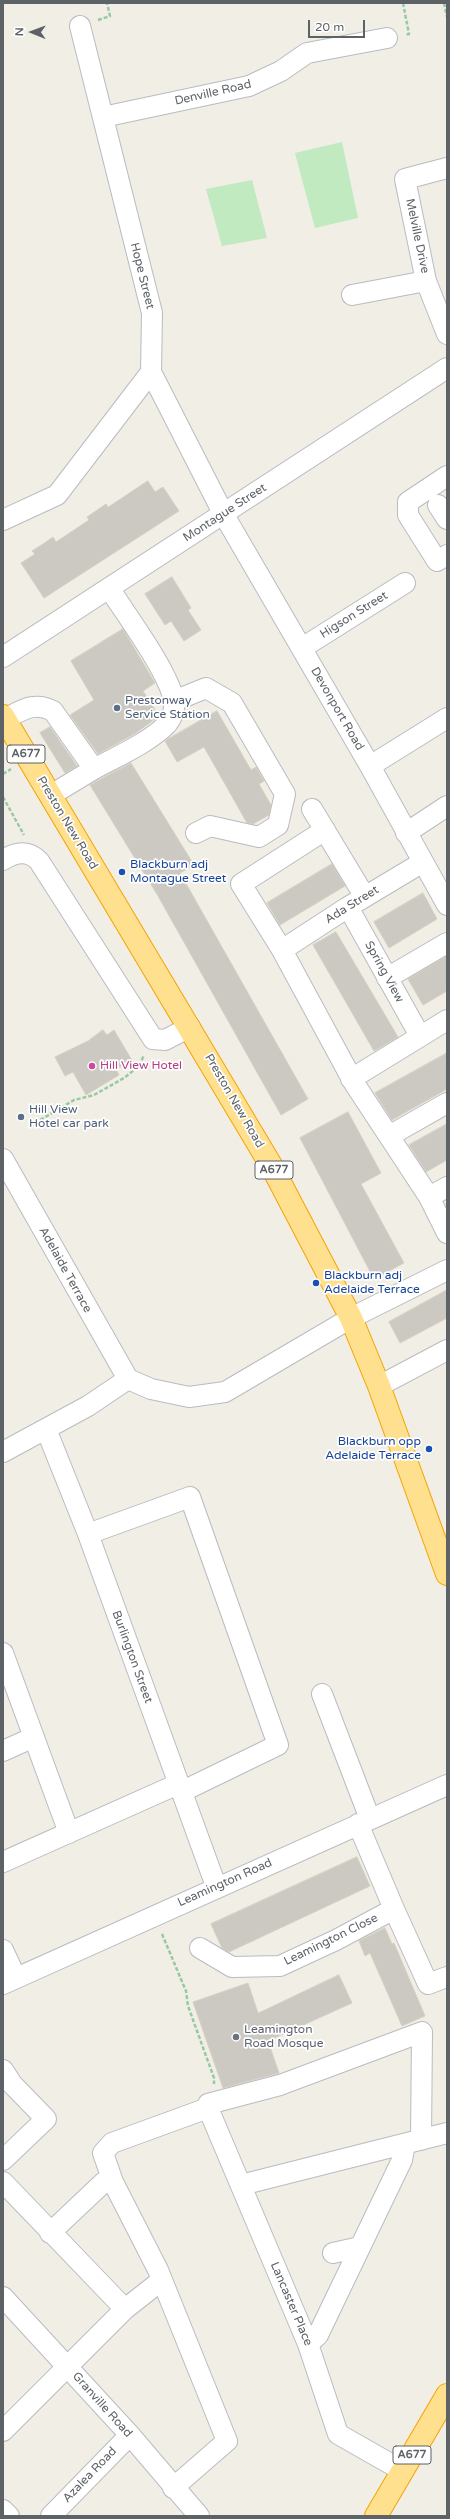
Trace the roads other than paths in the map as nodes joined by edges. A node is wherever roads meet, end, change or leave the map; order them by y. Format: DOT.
graph roads {
  1 [pos="80,26"];
  2 [pos="388,38"];
  3 [pos="103,117"];
  4 [pos="447,168"];
  5 [pos="426,281"];
  6 [pos="352,295"];
  7 [pos="447,334"];
  8 [pos="447,368"];
  9 [pos="151,372"];
  10 [pos="447,476"];
  11 [pos="224,514"];
  12 [pos="3,520"];
  13 [pos="442,558"];
  14 [pos="406,583"];
  15 [pos="109,588"];
  16 [pos="302,648"];
  17 [pos="3,657"];
  18 [pos="174,701"];
  19 [pos="4,718"];
  20 [pos="447,718"];
  21 [pos="370,766"];
  22 [pos="94,769"];
  23 [pos="51,795"];
  24 [pos="447,806"];
  25 [pos="312,809"];
  26 [pos="325,830"];
  27 [pos="196,833"];
  28 [pos="406,833"];
  29 [pos="3,860"];
  30 [pos="423,862"];
  31 [pos="444,891"];
  32 [pos="365,897"];
  33 [pos="348,907"];
  34 [pos="447,943"];
  35 [pos="282,950"];
  36 [pos="387,978"];
  37 [pos="447,1020"];
  38 [pos="190,1027"];
  39 [pos="420,1036"];
  40 [pos="351,1079"];
  41 [pos="447,1103"];
  42 [pos="389,1136"];
  43 [pos="3,1159"];
  44 [pos="447,1187"];
  45 [pos="429,1197"];
  46 [pos="447,1233"];
  47 [pos="447,1270"];
  48 [pos="351,1318"];
  49 [pos="447,1350"];
  50 [pos="128,1379"];
  51 [pos="379,1386"];
  52 [pos="46,1430"];
  53 [pos="3,1452"];
  54 [pos="88,1534"];
  55 [pos="447,1574"];
  56 [pos="3,1653"];
  57 [pos="7,1675"];
  58 [pos="322,1694"];
  59 [pos="34,1737"];
  60 [pos="3,1751"];
  61 [pos="447,1784"];
  62 [pos="180,1788"];
  63 [pos="364,1821"];
  64 [pos="69,1833"];
  65 [pos="3,1862"];
  66 [pos="216,1886"];
  67 [pos="394,1909"];
  68 [pos="200,1948"];
  69 [pos="3,1950"];
  70 [pos="447,1977"];
  71 [pos="10,1981"];
  72 [pos="3,2070"];
  73 [pos="208,2106"];
  74 [pos="447,2133"];
  75 [pos="413,2142"];
  76 [pos="3,2160"];
  77 [pos="3,2182"];
  78 [pos="113,2182"];
  79 [pos="241,2185"];
  80 [pos="50,2233"];
  81 [pos="360,2247"];
  82 [pos="333,2253"];
  83 [pos="162,2280"];
  84 [pos="3,2297"];
  85 [pos="125,2309"];
  86 [pos="308,2344"];
  87 [pos="68,2368"];
  88 [pos="447,2395"];
  89 [pos="5,2427"];
  90 [pos="130,2435"];
  91 [pos="403,2471"];
  92 [pos="174,2488"];
  93 [pos="3,2510"];
  94 [pos="9,2516"];
  95 [pos="51,2516"];
  96 [pos="199,2516"];
  97 [pos="376,2516"];
  1 -- 3 [label="street, Hope Street"];
  2 -- 3 [label="street, Denville Road"];
  3 -- 9 [label="street, Hope Street"];
  4 -- 5 [label="street, Melville Drive"];
  5 -- 6 [label="street"];
  5 -- 7 [label="street, Melville Drive"];
  8 -- 11 [label="street, Montague Street"];
  9 -- 11 [label="street, Hope Street"];
  9 -- 12 [label="street"];
  10 -- 13 [label="street"];
  11 -- 15 [label="street, Montague Street"];
  11 -- 16 [label="street, Devonport Road"];
  14 -- 16 [label="street, Higson Street"];
  15 -- 17 [label="street, Montague Street"];
  15 -- 18 [label="street"];
  16 -- 21 [label="street, Devonport Road"];
  18 -- 22 [label="street"];
  18 -- 27 [label="street"];
  19 -- 22 [label="street"];
  19 -- 23 [label="highway, Preston New Road / A677"];
  20 -- 21 [label="street"];
  21 -- 28 [label="street, Devonport Road"];
  22 -- 23 [label="street"];
  23 -- 38 [label="highway, Preston New Road / A677"];
  24 -- 28 [label="street"];
  25 -- 26 [label="street"];
  26 -- 32 [label="street"];
  26 -- 35 [label="street"];
  28 -- 30 [label="street, Devonport Road"];
  29 -- 38 [label="street"];
  30 -- 31 [label="street, Devonport Road"];
  30 -- 32 [label="street, Ada Street"];
  32 -- 33 [label="street, Ada Street"];
  33 -- 35 [label="street, Ada Street"];
  33 -- 36 [label="street, Spring View"];
  34 -- 36 [label="street"];
  35 -- 40 [label="street"];
  36 -- 39 [label="street, Spring View"];
  37 -- 39 [label="street"];
  38 -- 48 [label="highway, Preston New Road / A677"];
  39 -- 40 [label="street"];
  40 -- 42 [label="street"];
  41 -- 42 [label="street"];
  42 -- 45 [label="street"];
  43 -- 50 [label="street, Adelaide Terrace"];
  44 -- 45 [label="street"];
  45 -- 46 [label="street"];
  47 -- 48 [label="street"];
  48 -- 50 [label="street"];
  48 -- 51 [label="highway, Preston New Road / A677"];
  49 -- 51 [label="street"];
  50 -- 52 [label="street"];
  51 -- 55 [label="highway, Preston New Road / A677"];
  52 -- 53 [label="street"];
  52 -- 54 [label="street, Burlington Street"];
  54 -- 62 [label="street, Burlington Street"];
  54 -- 62 [label="street"];
  56 -- 57 [label="street"];
  57 -- 59 [label="street"];
  58 -- 63 [label="street"];
  59 -- 60 [label="street"];
  59 -- 64 [label="street"];
  61 -- 63 [label="street, Leamington Road"];
  62 -- 64 [label="street"];
  62 -- 66 [label="street, Burlington Street"];
  63 -- 66 [label="street, Leamington Road"];
  63 -- 67 [label="street"];
  64 -- 65 [label="street"];
  66 -- 71 [label="street, Leamington Road"];
  67 -- 68 [label="street, Leamington Close"];
  67 -- 70 [label="street"];
  69 -- 71 [label="street"];
  72 -- 76 [label="street"];
  73 -- 75 [label="street"];
  73 -- 78 [label="street"];
  73 -- 79 [label="street, Lancaster Place"];
  74 -- 75 [label="street"];
  75 -- 79 [label="street"];
  75 -- 81 [label="street"];
  77 -- 80 [label="street"];
  78 -- 80 [label="street"];
  78 -- 83 [label="street"];
  79 -- 86 [label="street, Lancaster Place"];
  80 -- 85 [label="street"];
  81 -- 82 [label="street"];
  81 -- 86 [label="street"];
  83 -- 85 [label="street"];
  83 -- 92 [label="street"];
  84 -- 87 [label="street, Granville Road"];
  85 -- 87 [label="street"];
  86 -- 91 [label="street, Lancaster Place"];
  87 -- 89 [label="street"];
  87 -- 90 [label="street, Granville Road"];
  88 -- 91 [label="highway, A677"];
  90 -- 92 [label="street, Granville Road"];
  90 -- 95 [label="street, Azalea Road"];
  91 -- 97 [label="highway, A677"];
  92 -- 96 [label="street, Granville Road"];
  93 -- 94 [label="street"];
}
